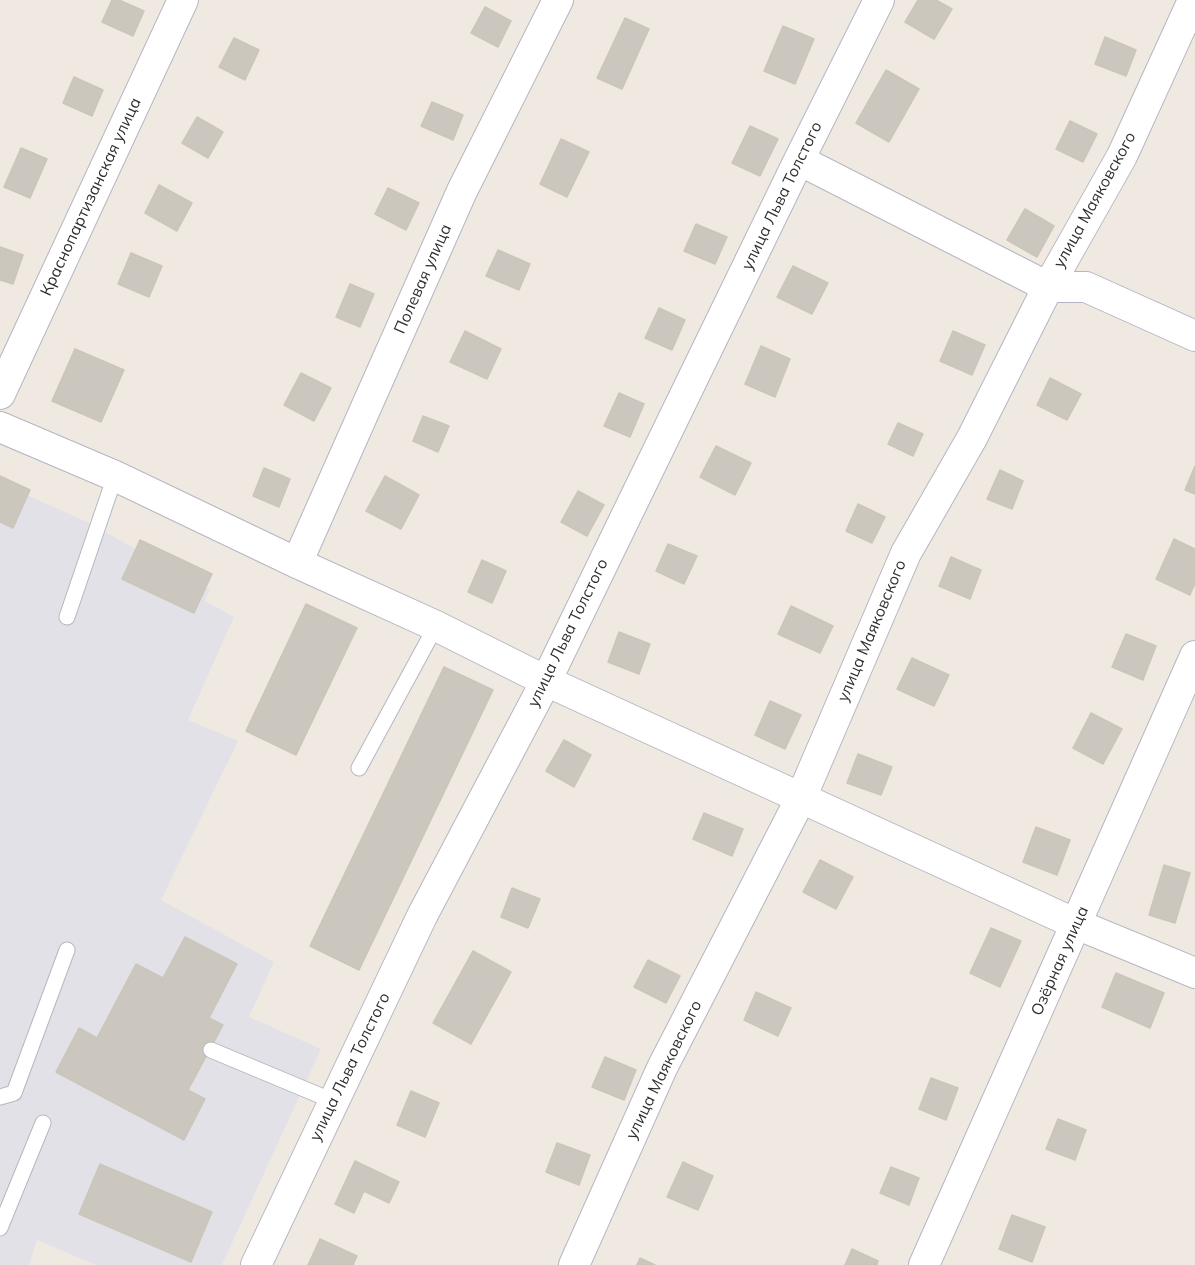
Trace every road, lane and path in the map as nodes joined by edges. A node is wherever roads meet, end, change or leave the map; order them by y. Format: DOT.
graph roads {
  1 [pos="183,0"];
  2 [pos="558,0"];
  3 [pos="879,0"];
  4 [pos="1190,7"];
  5 [pos="799,160"];
  6 [pos="1048,286"];
  7 [pos="1195,336"];
  8 [pos="0,394"];
  9 [pos="0,427"];
  10 [pos="115,476"];
  11 [pos="297,563"];
  12 [pos="67,616"];
  13 [pos="436,626"];
  14 [pos="1195,656"];
  15 [pos="546,681"];
  16 [pos="359,768"];
  17 [pos="801,798"];
  18 [pos="1076,924"];
  19 [pos="67,950"];
  20 [pos="1195,973"];
  21 [pos="212,1050"];
  22 [pos="0,1097"];
  23 [pos="333,1101"];
  24 [pos="43,1123"];
  25 [pos="0,1228"];
  26 [pos="256,1265"];
  27 [pos="574,1265"];
  28 [pos="924,1265"];
  1 -- 8 [label="street, Краснопартизанская улица"];
  2 -- 11 [label="street, Полевая улица"];
  3 -- 5 [label="street, улица Льва Толстого"];
  4 -- 6 [label="street, улица Маяковского"];
  5 -- 6 [label="street"];
  5 -- 15 [label="street, улица Льва Толстого"];
  6 -- 7 [label="street"];
  6 -- 17 [label="street, улица Маяковского"];
  9 -- 10 [label="street"];
  10 -- 11 [label="street"];
  10 -- 12 [label="lane"];
  11 -- 13 [label="street"];
  13 -- 15 [label="street"];
  13 -- 16 [label="lane"];
  14 -- 18 [label="street, Озёрная улица"];
  15 -- 17 [label="street"];
  15 -- 23 [label="street, улица Льва Толстого"];
  17 -- 18 [label="street"];
  17 -- 27 [label="street, улица Маяковского"];
  18 -- 20 [label="street"];
  18 -- 28 [label="street, Озёрная улица"];
  19 -- 22 [label="lane"];
  21 -- 23 [label="lane"];
  23 -- 26 [label="street, улица Льва Толстого"];
  24 -- 25 [label="lane"];
}
